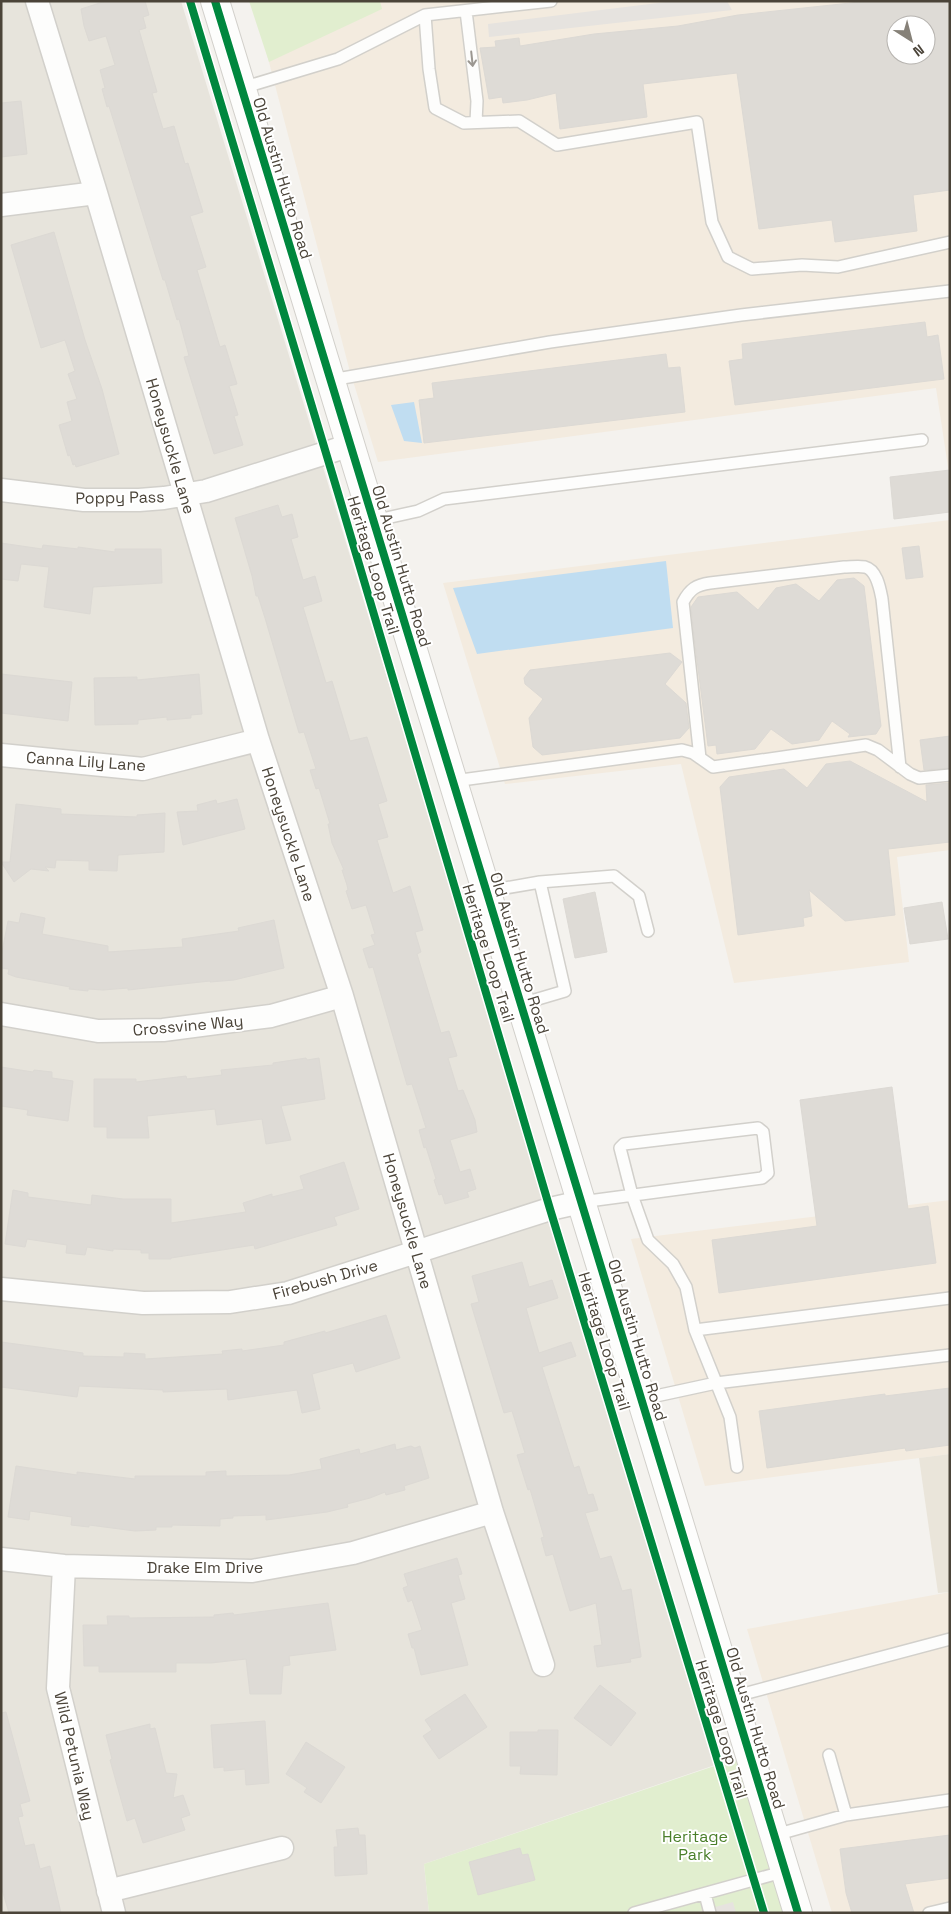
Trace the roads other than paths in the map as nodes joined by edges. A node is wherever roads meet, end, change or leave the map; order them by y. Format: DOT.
graph roads {
  1 [pos="37,1"];
  2 [pos="215,1"];
  3 [pos="551,1"];
  4 [pos="466,11"];
  5 [pos="425,14"];
  6 [pos="242,88"];
  7 [pos="476,122"];
  8 [pos="96,193"];
  9 [pos="1,204"];
  10 [pos="950,242"];
  11 [pos="950,291"];
  12 [pos="331,380"];
  13 [pos="922,440"];
  14 [pos="351,446"];
  15 [pos="1,490"];
  16 [pos="186,494"];
  17 [pos="373,521"];
  18 [pos="258,740"];
  19 [pos="1,755"];
  20 [pos="700,758"];
  21 [pos="900,767"];
  22 [pos="950,775"];
  23 [pos="454,781"];
  24 [pos="540,882"];
  25 [pos="488,891"];
  26 [pos="648,930"];
  27 [pos="342,996"];
  28 [pos="521,1004"];
  29 [pos="1,1014"];
  30 [pos="632,1195"];
  31 [pos="581,1202"];
  32 [pos="416,1253"];
  33 [pos="1,1289"];
  34 [pos="950,1298"];
  35 [pos="695,1330"];
  36 [pos="950,1354"];
  37 [pos="716,1383"];
  38 [pos="642,1400"];
  39 [pos="737,1467"];
  40 [pos="492,1512"];
  41 [pos="1,1559"];
  42 [pos="64,1566"];
  43 [pos="950,1639"];
  44 [pos="543,1665"];
  45 [pos="732,1697"];
  46 [pos="829,1755"];
  47 [pos="950,1800"];
  48 [pos="846,1816"];
  49 [pos="775,1835"];
  50 [pos="282,1848"];
  51 [pos="786,1871"];
  52 [pos="108,1891"];
  53 [pos="705,1894"];
  54 [pos="950,1908"];
  55 [pos="114,1913"];
  56 [pos="634,1913"];
  57 [pos="710,1913"];
  58 [pos="798,1913"];
  59 [pos="929,1913"];
  1 -- 8 [label="street, Honeysuckle Lane"];
  2 -- 6 [label="street, Old Austin Hutto Road"];
  3 -- 4 [label="lane"];
  4 -- 5 [label="lane"];
  4 -- 7 [label="lane, one-way"];
  5 -- 6 [label="lane"];
  5 -- 7 [label="lane"];
  6 -- 12 [label="street, Old Austin Hutto Road"];
  7 -- 10 [label="lane"];
  8 -- 9 [label="street"];
  8 -- 16 [label="street, Honeysuckle Lane"];
  11 -- 12 [label="lane"];
  12 -- 14 [label="street, Old Austin Hutto Road"];
  13 -- 17 [label="lane"];
  14 -- 16 [label="street, Poppy Pass"];
  14 -- 17 [label="street, Old Austin Hutto Road"];
  15 -- 16 [label="street, Poppy Pass"];
  16 -- 18 [label="street, Honeysuckle Lane"];
  17 -- 23 [label="street, Old Austin Hutto Road"];
  18 -- 19 [label="street, Canna Lily Lane"];
  18 -- 27 [label="street, Honeysuckle Lane"];
  20 -- 21 [label="lane"];
  20 -- 21 [label="lane"];
  20 -- 23 [label="lane"];
  21 -- 22 [label="lane"];
  23 -- 25 [label="street, Old Austin Hutto Road"];
  24 -- 25 [label="lane"];
  24 -- 26 [label="lane"];
  24 -- 28 [label="lane"];
  25 -- 28 [label="street, Old Austin Hutto Road"];
  27 -- 29 [label="street, Crossvine Way"];
  27 -- 32 [label="street, Honeysuckle Lane"];
  28 -- 31 [label="street, Old Austin Hutto Road"];
  30 -- 30 [label="lane"];
  30 -- 31 [label="lane"];
  30 -- 35 [label="lane"];
  31 -- 32 [label="street, Firebush Drive"];
  31 -- 38 [label="street, Old Austin Hutto Road"];
  32 -- 33 [label="street, Firebush Drive"];
  32 -- 40 [label="street, Honeysuckle Lane"];
  34 -- 35 [label="lane"];
  35 -- 37 [label="lane"];
  36 -- 37 [label="lane"];
  37 -- 38 [label="lane"];
  37 -- 39 [label="lane"];
  38 -- 45 [label="street, Old Austin Hutto Road"];
  40 -- 42 [label="street, Drake Elm Drive"];
  40 -- 44 [label="street, Honeysuckle Lane"];
  41 -- 42 [label="street, Drake Elm Drive"];
  42 -- 52 [label="street, Wild Petunia Way"];
  43 -- 45 [label="lane"];
  45 -- 49 [label="street, Old Austin Hutto Road"];
  46 -- 48 [label="lane"];
  47 -- 48 [label="lane"];
  48 -- 49 [label="lane"];
  49 -- 51 [label="street, Old Austin Hutto Road"];
  50 -- 52 [label="street"];
  51 -- 53 [label="lane"];
  51 -- 58 [label="street, Old Austin Hutto Road"];
  52 -- 55 [label="street, Wild Petunia Way"];
  53 -- 56 [label="lane"];
  53 -- 57 [label="lane"];
  54 -- 59 [label="lane"];
}
